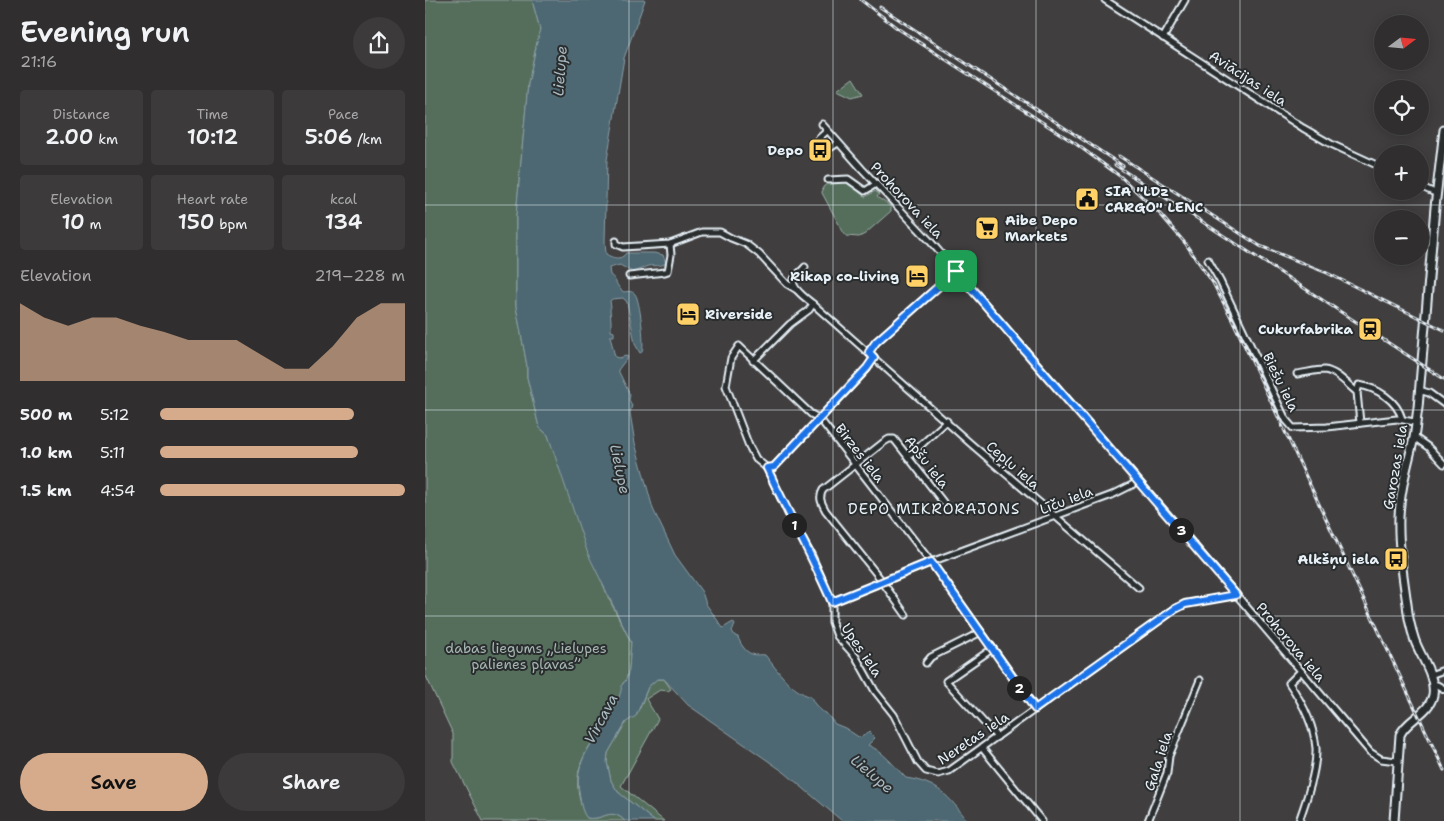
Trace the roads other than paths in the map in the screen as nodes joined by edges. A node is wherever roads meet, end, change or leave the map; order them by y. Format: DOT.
graph roads {
  1 [pos="1105,0"];
  2 [pos="1185,0"];
  3 [pos="1163,38"];
  4 [pos="822,124"];
  5 [pos="827,130"];
  6 [pos="1444,130"];
  7 [pos="838,142"];
  8 [pos="1374,164"];
  9 [pos="828,180"];
  10 [pos="876,184"];
  11 [pos="1440,195"];
  12 [pos="615,241"];
  13 [pos="670,244"];
  14 [pos="1208,260"];
  15 [pos="805,267"];
  16 [pos="956,271"];
  17 [pos="629,276"];
  18 [pos="797,290"];
  19 [pos="813,304"];
  20 [pos="739,346"];
  21 [pos="869,352"];
  22 [pos="874,358"];
  23 [pos="753,360"];
  24 [pos="1297,374"];
  25 [pos="1419,390"];
  26 [pos="1357,392"];
  27 [pos="1444,404"];
  28 [pos="820,419"];
  29 [pos="1402,419"];
  30 [pos="947,421"];
  31 [pos="1415,422"];
  32 [pos="1361,423"];
  33 [pos="1414,437"];
  34 [pos="908,457"];
  35 [pos="855,464"];
  36 [pos="1444,464"];
  37 [pos="767,468"];
  38 [pos="1137,480"];
  39 [pos="943,502"];
  40 [pos="1055,516"];
  41 [pos="931,562"];
  42 [pos="882,582"];
  43 [pos="1139,588"];
  44 [pos="1236,595"];
  45 [pos="832,602"];
  46 [pos="907,615"];
  47 [pos="981,632"];
  48 [pos="993,649"];
  49 [pos="926,663"];
  50 [pos="1444,670"];
  51 [pos="1301,671"];
  52 [pos="1430,675"];
  53 [pos="1200,680"];
  54 [pos="1433,684"];
  55 [pos="1444,689"];
  56 [pos="1035,709"];
  57 [pos="997,737"];
  58 [pos="982,748"];
  59 [pos="1397,761"];
  60 [pos="926,771"];
  61 [pos="1042,821"];
  62 [pos="1148,821"];
  63 [pos="1299,821"];
  64 [pos="1394,821"];
  1 -- 3 [label="street, Aviācijas iela"];
  2 -- 3 [label="street"];
  3 -- 8 [label="street, Aviācijas iela"];
  4 -- 5 [label="street, Prohorova iela"];
  5 -- 7 [label="street, Prohorova iela"];
  5 -- 7 [label="street"];
  6 -- 11 [label="main road, Garozas iela"];
  7 -- 10 [label="street, Prohorova iela"];
  9 -- 10 [label="street"];
  10 -- 16 [label="street, Prohorova iela"];
  11 -- 25 [label="main road, Garozas iela"];
  12 -- 13 [label="street, Cepļu iela"];
  13 -- 17 [label="street"];
  13 -- 18 [label="street, Cepļu iela"];
  14 -- 32 [label="street, Biešu iela"];
  15 -- 18 [label="street"];
  16 -- 21 [label="street"];
  16 -- 38 [label="street, Prohorova iela"];
  18 -- 19 [label="street, Cepļu iela"];
  19 -- 21 [label="street, Cepļu iela"];
  19 -- 23 [label="street"];
  20 -- 23 [label="street, Birzes iela"];
  20 -- 37 [label="street, Upes iela"];
  21 -- 22 [label="street, Cepļu iela"];
  22 -- 28 [label="street"];
  22 -- 30 [label="street, Cepļu iela"];
  23 -- 28 [label="street, Birzes iela"];
  24 -- 26 [label="street"];
  25 -- 27 [label="street"];
  25 -- 31 [label="main road, Garozas iela"];
  26 -- 29 [label="street"];
  26 -- 32 [label="street"];
  28 -- 35 [label="street, Birzes iela"];
  28 -- 37 [label="street"];
  29 -- 31 [label="street, Biešu iela"];
  29 -- 32 [label="street, Biešu iela"];
  30 -- 34 [label="street"];
  30 -- 40 [label="street, Cepļu iela"];
  31 -- 33 [label="main road, Garozas iela"];
  33 -- 36 [label="street"];
  33 -- 52 [label="main road, Garozas iela"];
  34 -- 35 [label="street, Apšu iela"];
  34 -- 39 [label="street, Apšu iela"];
  35 -- 41 [label="street, Birzes iela"];
  35 -- 42 [label="street, Apšu iela"];
  37 -- 45 [label="street, Upes iela"];
  38 -- 40 [label="street, Līču iela"];
  38 -- 44 [label="street, Prohorova iela"];
  40 -- 41 [label="street, Līču iela"];
  40 -- 43 [label="street, Cepļu iela"];
  41 -- 42 [label="street, Līču iela"];
  41 -- 47 [label="street, Birzes iela"];
  42 -- 45 [label="street, Līču iela"];
  42 -- 46 [label="street, Apšu iela"];
  44 -- 51 [label="street, Prohorova iela"];
  44 -- 56 [label="street, Neretas iela"];
  45 -- 60 [label="street, Upes iela"];
  47 -- 48 [label="street, Birzes iela"];
  47 -- 49 [label="street"];
  48 -- 56 [label="street, Birzes iela"];
  48 -- 57 [label="street"];
  50 -- 52 [label="street"];
  51 -- 59 [label="street, Prohorova iela"];
  51 -- 63 [label="street"];
  52 -- 54 [label="main road, Garozas iela"];
  53 -- 62 [label="street, Gala iela"];
  54 -- 55 [label="street"];
  54 -- 59 [label="main road"];
  56 -- 57 [label="street, Neretas iela"];
  57 -- 58 [label="street, Neretas iela"];
  58 -- 60 [label="street, Neretas iela"];
  58 -- 61 [label="street"];
  59 -- 64 [label="main road"];
}
